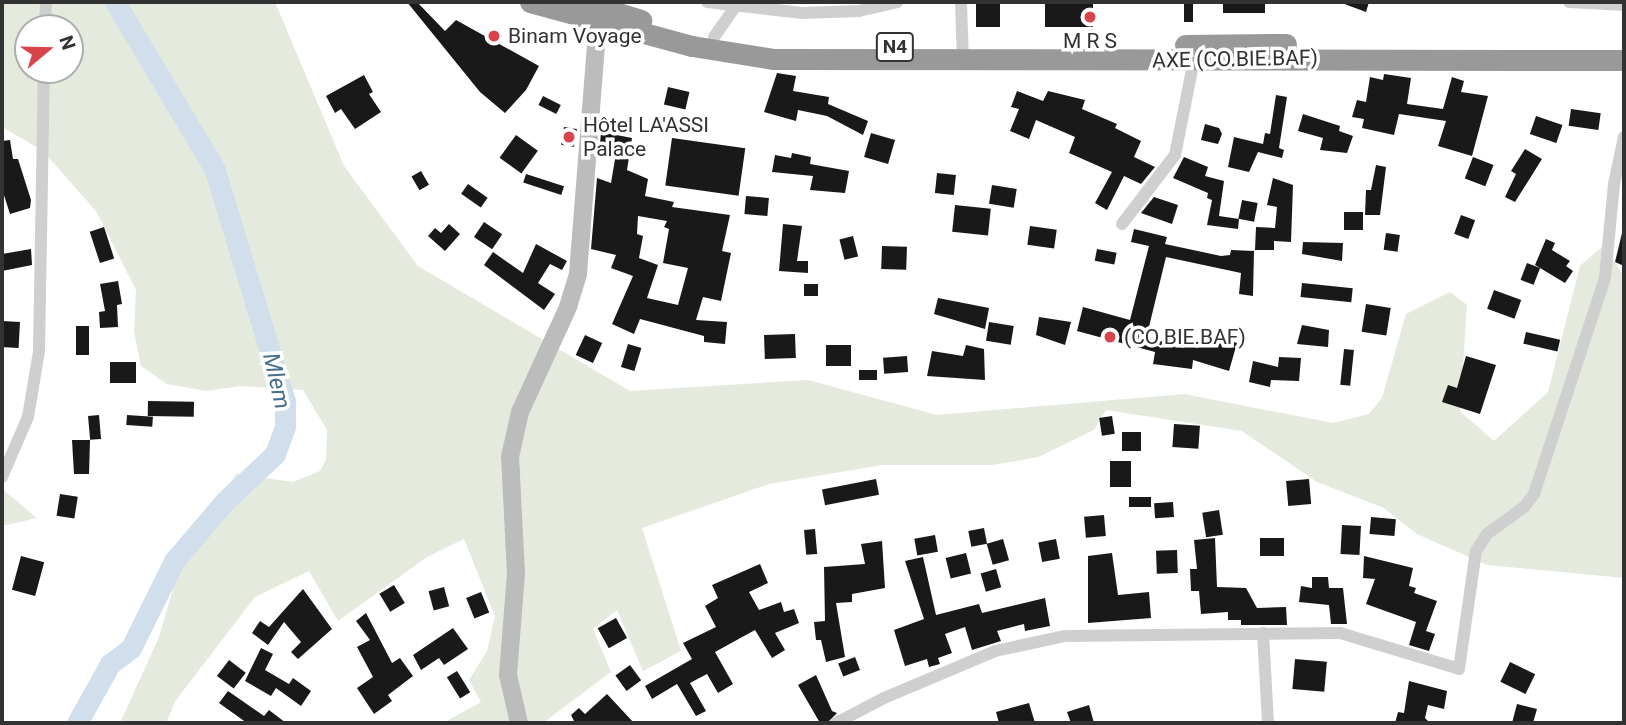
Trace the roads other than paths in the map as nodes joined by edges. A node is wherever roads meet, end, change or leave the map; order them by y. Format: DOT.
graph roads {
  1 [pos="530,2"];
  2 [pos="707,2"];
  3 [pos="790,2"];
  4 [pos="897,2"];
  5 [pos="961,2"];
  6 [pos="1569,2"];
  7 [pos="1624,5"];
  8 [pos="734,8"];
  9 [pos="632,10"];
  10 [pos="593,11"];
  11 [pos="802,13"];
  12 [pos="714,37"];
  13 [pos="1624,47"];
  14 [pos="1289,51"];
  15 [pos="1195,52"];
  16 [pos="963,54"];
  17 [pos="1624,60"];
  18 [pos="44,84"];
  19 [pos="1624,137"];
  20 [pos="1122,224"];
  21 [pos="2,477"];
  22 [pos="1263,633"];
  23 [pos="519,723"];
  24 [pos="836,723"];
  25 [pos="1268,723"];
  1 -- 10 [label="highway, N4"];
  2 -- 8 [label="street"];
  3 -- 11 [label="street"];
  4 -- 11 [label="street"];
  5 -- 16 [label="street"];
  6 -- 7 [label="street"];
  8 -- 11 [label="street"];
  8 -- 12 [label="street"];
  9 -- 10 [label="highway, AXE (CO.BIE.BAF) / N4"];
  9 -- 12 [label="highway, AXE (CO.BIE.BAF) / N4"];
  10 -- 16 [label="highway, AXE (CO.BIE.BAF) / N4"];
  10 -- 23 [label="street"];
  12 -- 16 [label="highway, AXE (CO.BIE.BAF) / N4"];
  13 -- 14 [label="highway, AXE (CO.BIE.BAF) / N4"];
  14 -- 15 [label="highway, AXE (CO.BIE.BAF) / N4"];
  14 -- 17 [label="highway, AXE (CO.BIE.BAF) / N4"];
  15 -- 16 [label="highway, AXE (CO.BIE.BAF) / N4"];
  15 -- 20 [label="street"];
  18 -- 21 [label="street"];
  19 -- 22 [label="street"];
  22 -- 24 [label="street"];
  22 -- 25 [label="street"];
}
